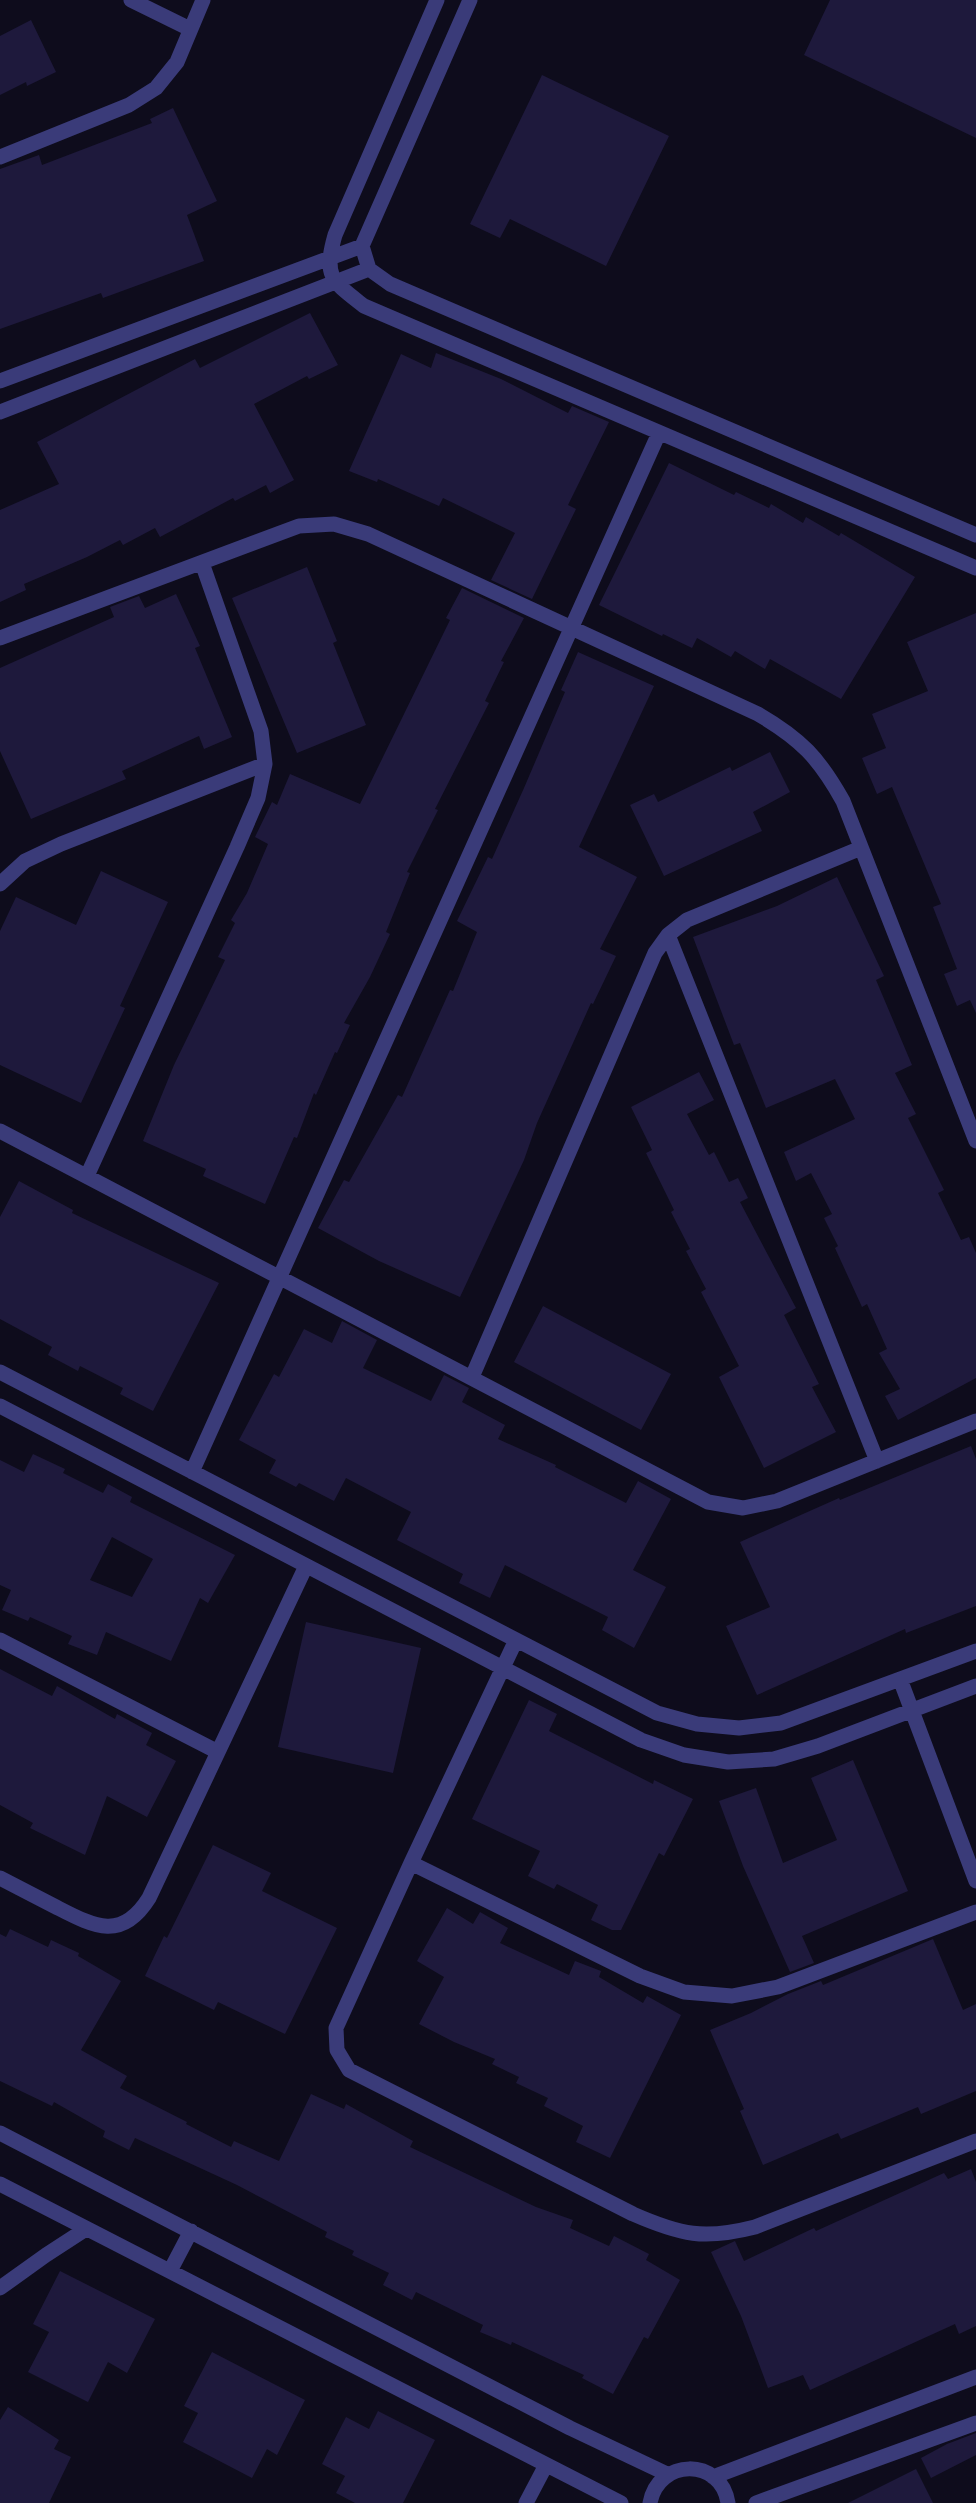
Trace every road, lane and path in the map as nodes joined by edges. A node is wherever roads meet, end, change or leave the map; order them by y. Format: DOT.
graph roads {
  1 [pos="131,0"];
  2 [pos="203,0"];
  3 [pos="437,0"];
  4 [pos="470,0"];
  5 [pos="190,29"];
  6 [pos="0,157"];
  7 [pos="362,246"];
  8 [pos="328,259"];
  9 [pos="369,269"];
  10 [pos="334,283"];
  11 [pos="0,381"];
  12 [pos="0,412"];
  13 [pos="659,432"];
  14 [pos="976,535"];
  15 [pos="202,563"];
  16 [pos="976,568"];
  17 [pos="571,628"];
  18 [pos="0,638"];
  19 [pos="265,764"];
  20 [pos="861,848"];
  21 [pos="0,884"];
  22 [pos="668,935"];
  23 [pos="0,1131"];
  24 [pos="976,1142"];
  25 [pos="87,1176"];
  26 [pos="280,1276"];
  27 [pos="0,1372"];
  28 [pos="472,1377"];
  29 [pos="0,1406"];
  30 [pos="976,1421"];
  31 [pos="877,1461"];
  32 [pos="192,1472"];
  33 [pos="306,1566"];
  34 [pos="0,1640"];
  35 [pos="516,1640"];
  36 [pos="976,1651"];
  37 [pos="503,1669"];
  38 [pos="900,1679"];
  39 [pos="976,1686"];
  40 [pos="912,1711"];
  41 [pos="218,1752"];
  42 [pos="411,1863"];
  43 [pos="0,1878"];
  44 [pos="976,1881"];
  45 [pos="976,1912"];
  46 [pos="0,2133"];
  47 [pos="976,2141"];
  48 [pos="0,2184"];
  49 [pos="86,2229"];
  50 [pos="191,2231"];
  51 [pos="170,2271"];
  52 [pos="0,2289"];
  53 [pos="976,2377"];
  54 [pos="976,2423"];
  55 [pos="546,2465"];
  56 [pos="667,2474"];
  57 [pos="713,2477"];
  58 [pos="526,2503"];
  59 [pos="621,2503"];
  60 [pos="650,2503"];
  61 [pos="728,2503"];
  62 [pos="756,2503"];
  1 -- 5 [label="street"];
  2 -- 5 [label="street"];
  3 -- 8 [label="street"];
  4 -- 7 [label="street"];
  5 -- 6 [label="street"];
  7 -- 8 [label="street"];
  7 -- 9 [label="street"];
  8 -- 10 [label="street"];
  8 -- 11 [label="street"];
  9 -- 10 [label="street"];
  9 -- 14 [label="street"];
  10 -- 12 [label="street"];
  10 -- 13 [label="street"];
  13 -- 16 [label="street"];
  13 -- 17 [label="street"];
  15 -- 17 [label="street"];
  15 -- 18 [label="street"];
  15 -- 19 [label="street"];
  17 -- 20 [label="street"];
  17 -- 26 [label="street"];
  19 -- 21 [label="street"];
  19 -- 25 [label="street"];
  20 -- 22 [label="street"];
  20 -- 24 [label="street"];
  22 -- 28 [label="street"];
  22 -- 31 [label="street"];
  23 -- 25 [label="street"];
  25 -- 26 [label="street"];
  26 -- 28 [label="street"];
  26 -- 32 [label="street"];
  27 -- 32 [label="street"];
  28 -- 31 [label="street"];
  29 -- 33 [label="street"];
  30 -- 31 [label="street"];
  32 -- 35 [label="street"];
  33 -- 37 [label="street"];
  33 -- 41 [label="street"];
  34 -- 41 [label="street"];
  35 -- 37 [label="street"];
  35 -- 38 [label="street"];
  36 -- 38 [label="street"];
  37 -- 40 [label="street"];
  37 -- 42 [label="street"];
  38 -- 40 [label="street"];
  39 -- 40 [label="street"];
  40 -- 44 [label="street"];
  41 -- 43 [label="street"];
  42 -- 45 [label="street"];
  42 -- 47 [label="street"];
  46 -- 50 [label="street"];
  48 -- 49 [label="street"];
  49 -- 51 [label="street"];
  49 -- 52 [label="street"];
  50 -- 51 [label="street"];
  50 -- 56 [label="street"];
  51 -- 55 [label="street"];
  53 -- 57 [label="street"];
  54 -- 62 [label="street"];
  55 -- 58 [label="street"];
  55 -- 59 [label="street"];
  56 -- 57 [label="street"];
  56 -- 60 [label="street"];
  57 -- 61 [label="street"];
}
